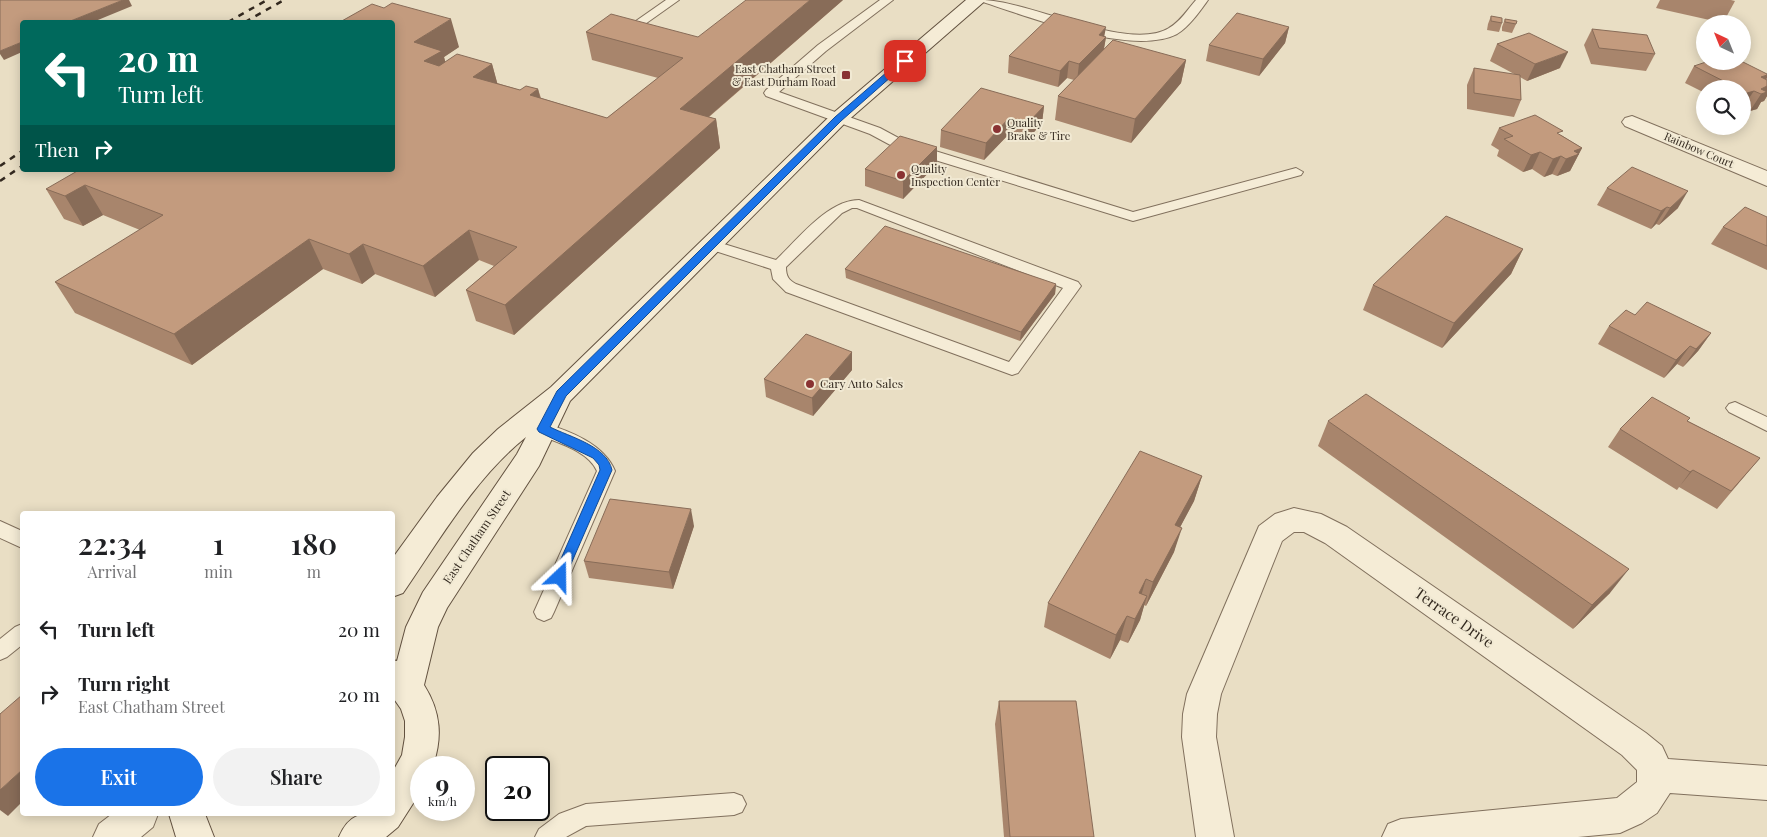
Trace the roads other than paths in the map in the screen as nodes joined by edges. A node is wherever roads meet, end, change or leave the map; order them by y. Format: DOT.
graph roads {
  1 [pos="673,0"];
  2 [pos="887,0"];
  3 [pos="977,0"];
  4 [pos="986,0"];
  5 [pos="1202,0"];
  6 [pos="627,32"];
  7 [pos="838,119"];
  8 [pos="1632,122"];
  9 [pos="1296,172"];
  10 [pos="1767,179"];
  11 [pos="711,245"];
  12 [pos="779,266"];
  13 [pos="561,394"];
  14 [pos="1735,408"];
  15 [pos="1767,425"];
  16 [pos="543,429"];
  17 [pos="0,529"];
  18 [pos="20,539"];
  19 [pos="395,580"];
  20 [pos="544,612"];
  21 [pos="20,635"];
  22 [pos="0,651"];
  23 [pos="400,680"];
  24 [pos="1657,775"];
  25 [pos="1767,783"];
  26 [pos="395,801"];
  27 [pos="734,804"];
  28 [pos="138,816"];
  29 [pos="188,816"];
  30 [pos="112,837"];
  31 [pos="195,837"];
  32 [pos="547,837"];
  33 [pos="1216,837"];
  34 [pos="1401,837"];
  1 -- 6 [label="lane"];
  2 -- 7 [label="lane"];
  3 -- 7 [label="main road, East Chatham Street"];
  4 -- 5 [label="lane"];
  7 -- 9 [label="lane"];
  7 -- 11 [label="main road, East Chatham Street"];
  8 -- 10 [label="main road, Rainbow Court"];
  11 -- 12 [label="lane"];
  11 -- 13 [label="main road, East Chatham Street"];
  12 -- 12 [label="lane"];
  13 -- 16 [label="main road, East Chatham Street"];
  13 -- 19 [label="main road, East Chatham Street"];
  14 -- 15 [label="lane"];
  16 -- 20 [label="lane"];
  16 -- 23 [label="main road, East Chatham Street"];
  17 -- 18 [label="lane"];
  21 -- 22 [label="lane"];
  23 -- 26 [label="main road"];
  24 -- 25 [label="main road"];
  24 -- 33 [label="main road, Terrace Drive"];
  24 -- 34 [label="main road"];
  27 -- 32 [label="lane"];
  28 -- 30 [label="main road"];
  29 -- 31 [label="main road"];
}
